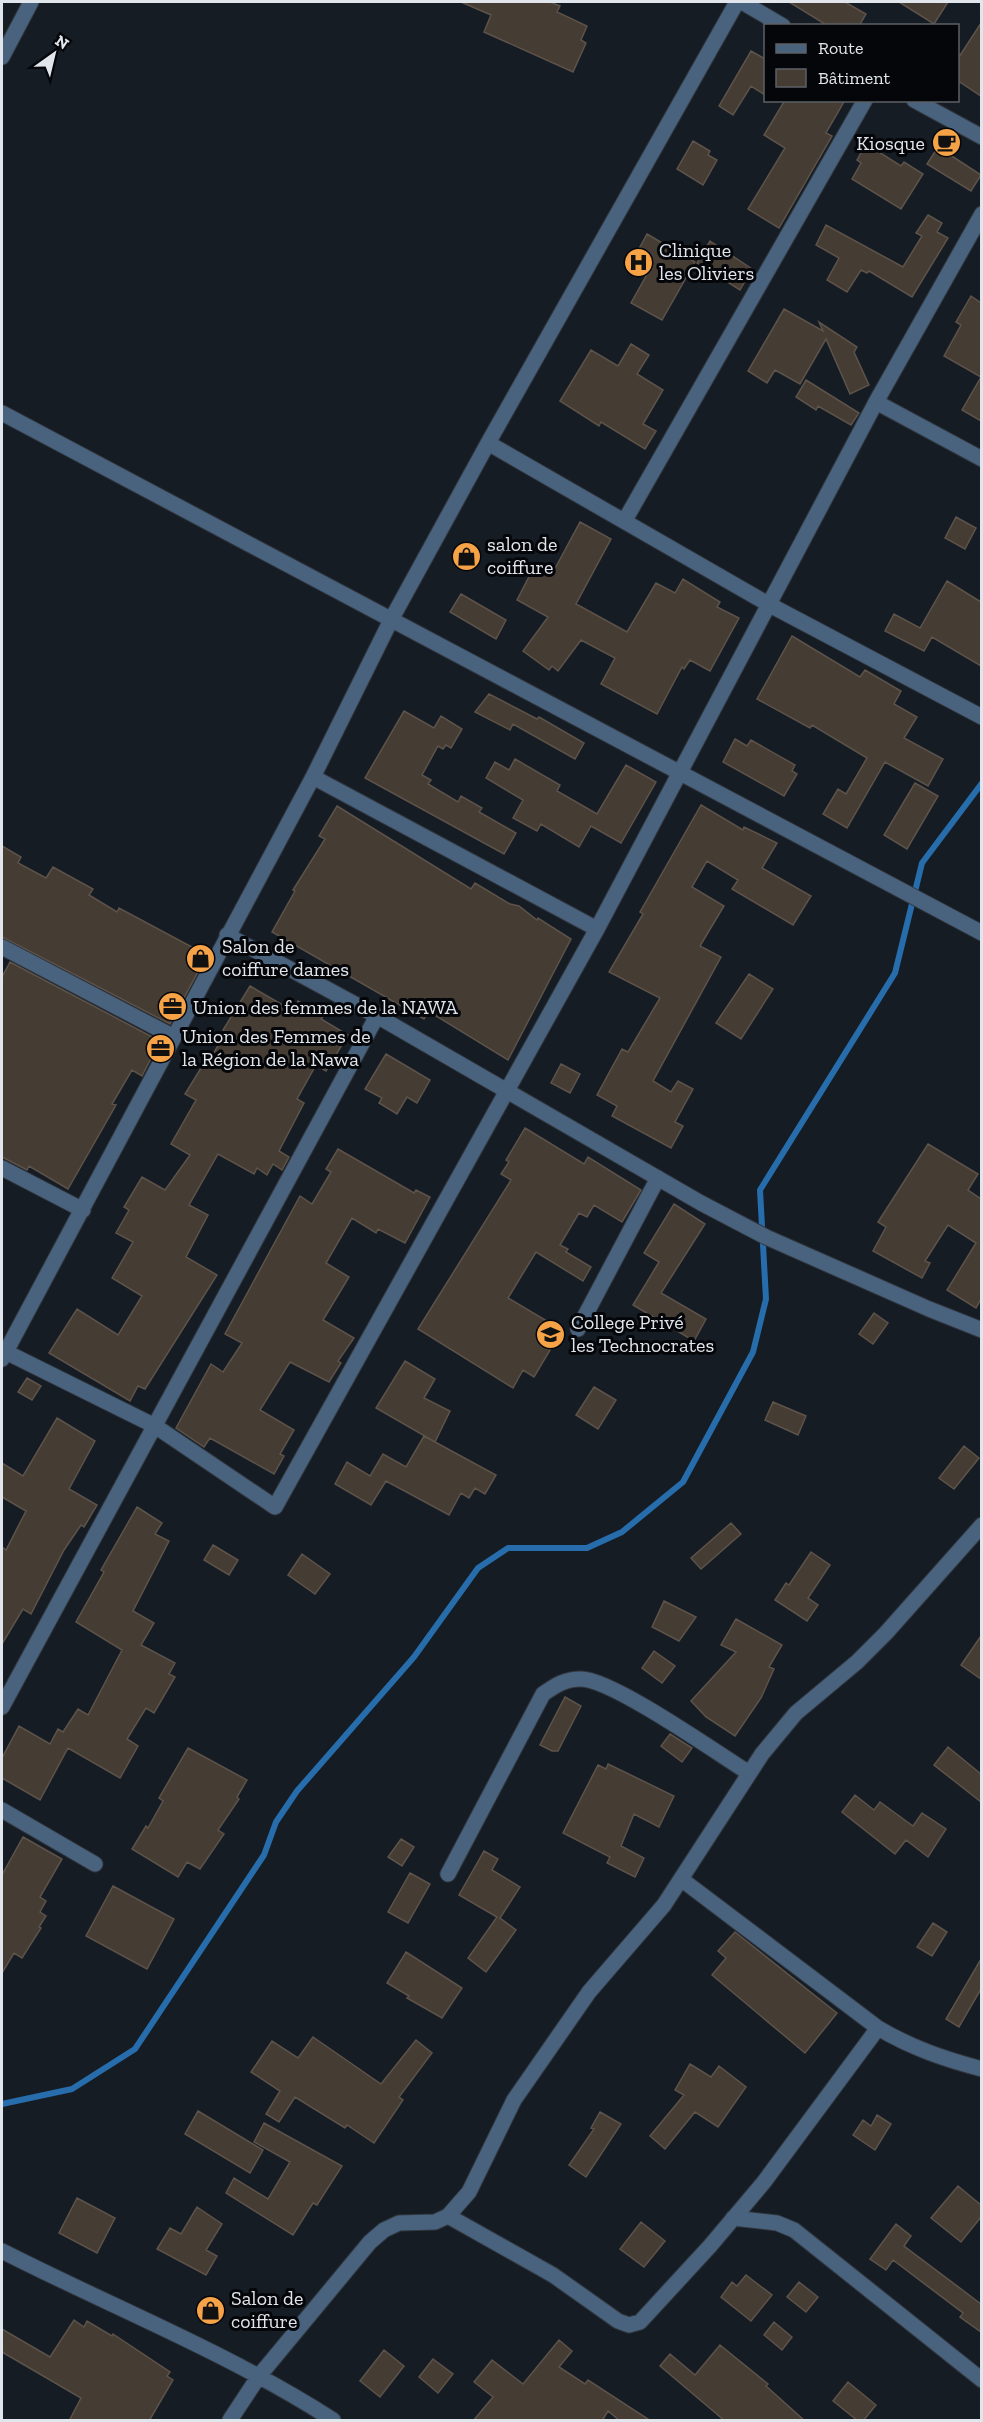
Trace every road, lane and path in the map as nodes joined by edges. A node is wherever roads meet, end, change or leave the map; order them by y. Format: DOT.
graph roads {
  1 [pos="31,2"];
  2 [pos="737,2"];
  3 [pos="742,2"];
  4 [pos="780,24"];
  5 [pos="2,57"];
  6 [pos="864,102"];
  7 [pos="918,102"];
  8 [pos="981,137"];
  9 [pos="981,214"];
  10 [pos="876,402"];
  11 [pos="2,413"];
  12 [pos="488,443"];
  13 [pos="981,459"];
  14 [pos="625,520"];
  15 [pos="768,604"];
  16 [pos="392,620"];
  17 [pos="981,717"];
  18 [pos="679,773"];
  19 [pos="313,777"];
  20 [pos="597,929"];
  21 [pos="981,933"];
  22 [pos="227,935"];
  23 [pos="2,947"];
  24 [pos="377,1016"];
  25 [pos="174,1037"];
  26 [pos="508,1090"];
  27 [pos="2,1168"];
  28 [pos="658,1178"];
  29 [pos="83,1210"];
  30 [pos="578,1329"];
  31 [pos="981,1330"];
  32 [pos="3,1354"];
  33 [pos="155,1426"];
  34 [pos="981,1525"];
  35 [pos="2,1707"];
  36 [pos="749,1773"];
  37 [pos="2,1810"];
  38 [pos="95,1864"];
  39 [pos="448,1874"];
  40 [pos="681,1879"];
  41 [pos="878,2028"];
  42 [pos="981,2069"];
  43 [pos="448,2216"];
  44 [pos="733,2218"];
  45 [pos="2,2251"];
  46 [pos="259,2376"];
  47 [pos="981,2380"];
  48 [pos="230,2421"];
  49 [pos="333,2421"];
  1 -- 5 [label="street"];
  2 -- 12 [label="street"];
  3 -- 4 [label="street"];
  6 -- 14 [label="street"];
  7 -- 8 [label="street"];
  9 -- 10 [label="street"];
  10 -- 13 [label="street"];
  10 -- 15 [label="street"];
  11 -- 16 [label="street"];
  12 -- 14 [label="street"];
  12 -- 16 [label="street"];
  14 -- 15 [label="street"];
  15 -- 17 [label="street"];
  15 -- 18 [label="street"];
  16 -- 18 [label="street"];
  16 -- 19 [label="street"];
  18 -- 20 [label="street"];
  18 -- 21 [label="street"];
  19 -- 20 [label="street"];
  19 -- 22 [label="street"];
  20 -- 26 [label="street"];
  22 -- 24 [label="street"];
  22 -- 25 [label="street"];
  23 -- 25 [label="street"];
  24 -- 26 [label="street"];
  24 -- 33 [label="street"];
  25 -- 29 [label="street"];
  26 -- 28 [label="street"];
  26 -- 33 [label="street"];
  27 -- 29 [label="street"];
  28 -- 30 [label="street"];
  28 -- 31 [label="street"];
  29 -- 32 [label="street"];
  32 -- 33 [label="street"];
  33 -- 35 [label="street"];
  34 -- 36 [label="street"];
  36 -- 39 [label="street"];
  36 -- 40 [label="street"];
  37 -- 38 [label="street"];
  40 -- 41 [label="street"];
  40 -- 43 [label="street"];
  41 -- 42 [label="street"];
  41 -- 44 [label="street"];
  43 -- 44 [label="street"];
  43 -- 46 [label="street"];
  44 -- 47 [label="street"];
  45 -- 46 [label="street"];
  46 -- 48 [label="street"];
  46 -- 49 [label="street"];
}
